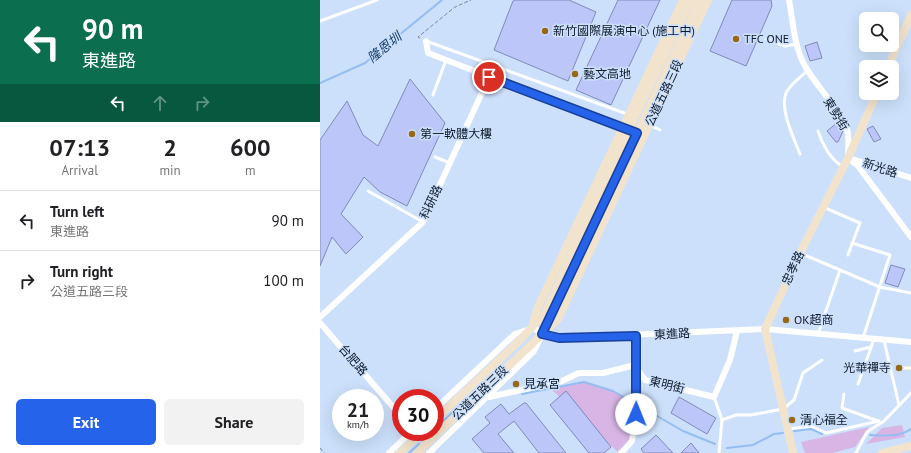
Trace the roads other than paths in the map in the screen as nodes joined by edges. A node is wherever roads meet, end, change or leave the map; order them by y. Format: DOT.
graph roads {
  1 [pos="377,0"];
  2 [pos="682,0"];
  3 [pos="691,0"];
  4 [pos="700,0"];
  5 [pos="708,0"];
  6 [pos="789,0"];
  7 [pos="911,15"];
  8 [pos="320,21"];
  9 [pos="766,39"];
  10 [pos="426,41"];
  11 [pos="797,44"];
  12 [pos="446,60"];
  13 [pos="891,60"];
  14 [pos="807,71"];
  15 [pos="489,77"];
  16 [pos="433,95"];
  17 [pos="874,100"];
  18 [pos="639,120"];
  19 [pos="660,130"];
  20 [pos="818,131"];
  21 [pos="633,132"];
  22 [pos="800,154"];
  23 [pos="435,157"];
  24 [pos="848,158"];
  25 [pos="450,163"];
  26 [pos="844,167"];
  27 [pos="911,178"];
  28 [pos="368,191"];
  29 [pos="824,207"];
  30 [pos="423,222"];
  31 [pos="911,237"];
  32 [pos="852,243"];
  33 [pos="800,253"];
  34 [pos="848,255"];
  35 [pos="840,270"];
  36 [pos="880,287"];
  37 [pos="911,293"];
  38 [pos="320,317"];
  39 [pos="320,322"];
  40 [pos="533,328"];
  41 [pos="765,330"];
  42 [pos="737,331"];
  43 [pos="542,334"];
  44 [pos="818,334"];
  45 [pos="636,336"];
  46 [pos="863,338"];
  47 [pos="874,339"];
  48 [pos="884,340"];
  49 [pos="911,342"];
  50 [pos="871,347"];
  51 [pos="855,351"];
  52 [pos="822,360"];
  53 [pos="636,367"];
  54 [pos="903,368"];
  55 [pos="911,368"];
  56 [pos="858,384"];
  57 [pos="911,393"];
  58 [pos="844,394"];
  59 [pos="489,397"];
  60 [pos="714,397"];
  61 [pos="444,401"];
  62 [pos="900,405"];
  63 [pos="392,406"];
  64 [pos="783,409"];
  65 [pos="444,412"];
  66 [pos="722,420"];
  67 [pos="880,422"];
  68 [pos="788,430"];
  69 [pos="402,441"];
  70 [pos="413,441"];
  71 [pos="422,441"];
  72 [pos="911,446"];
  73 [pos="431,452"];
  74 [pos="389,453"];
  75 [pos="400,453"];
  76 [pos="417,453"];
  77 [pos="621,453"];
  78 [pos="719,453"];
  79 [pos="793,453"];
  80 [pos="856,453"];
  81 [pos="882,453"];
  1 -- 8 [label="lane"];
  2 -- 18 [label="street, 公道五路三段"];
  3 -- 18 [label="street, 公道五路三段"];
  4 -- 18 [label="street, 公道五路三段"];
  5 -- 18 [label="street, 公道五路三段"];
  6 -- 11 [label="street, 東勢街"];
  7 -- 13 [label="street"];
  9 -- 11 [label="lane"];
  10 -- 12 [label="street"];
  10 -- 18 [label="lane"];
  11 -- 14 [label="street, 東勢街"];
  12 -- 15 [label="street"];
  12 -- 16 [label="lane"];
  14 -- 22 [label="lane"];
  14 -- 24 [label="street, 東勢街"];
  15 -- 21 [label="street"];
  15 -- 25 [label="street, 科研路"];
  17 -- 24 [label="street, 忠孝路"];
  18 -- 19 [label="lane"];
  18 -- 21 [label="street, 公道五路三段"];
  18 -- 21 [label="street, 公道五路三段"];
  20 -- 26 [label="lane"];
  21 -- 40 [label="street, 公道五路三段"];
  21 -- 43 [label="street, 公道五路三段"];
  23 -- 25 [label="lane"];
  24 -- 26 [label="street, 忠孝路"];
  24 -- 27 [label="street, 新光路"];
  24 -- 31 [label="street"];
  25 -- 30 [label="street, 科研路"];
  26 -- 29 [label="street, 忠孝路"];
  28 -- 30 [label="lane"];
  29 -- 32 [label="lane"];
  29 -- 33 [label="street, 忠孝路"];
  30 -- 38 [label="street, 科研路"];
  32 -- 34 [label="lane"];
  32 -- 36 [label="lane"];
  33 -- 35 [label="lane"];
  33 -- 41 [label="street, 忠孝路"];
  35 -- 36 [label="lane"];
  35 -- 44 [label="lane"];
  36 -- 37 [label="lane"];
  36 -- 46 [label="lane"];
  39 -- 63 [label="street, 台肥路"];
  40 -- 43 [label="street, 東進路"];
  40 -- 61 [label="street, 公道五路三段"];
  40 -- 65 [label="street, 公道五路三段"];
  41 -- 42 [label="street, 東進路"];
  41 -- 44 [label="street"];
  41 -- 64 [label="street"];
  42 -- 45 [label="street, 東進路"];
  42 -- 60 [label="street"];
  43 -- 45 [label="street, 東進路"];
  43 -- 59 [label="street, 公道五路三段"];
  43 -- 76 [label="street, 公道五路三段"];
  44 -- 46 [label="street"];
  45 -- 53 [label="street"];
  46 -- 47 [label="street"];
  47 -- 48 [label="street"];
  47 -- 50 [label="lane"];
  48 -- 49 [label="street"];
  48 -- 62 [label="lane"];
  50 -- 51 [label="lane"];
  50 -- 56 [label="lane"];
  52 -- 64 [label="lane"];
  53 -- 59 [label="street, 東明街"];
  53 -- 60 [label="street, 東明街"];
  53 -- 77 [label="street"];
  54 -- 55 [label="lane"];
  57 -- 62 [label="lane"];
  58 -- 67 [label="lane"];
  59 -- 73 [label="street, 公道五路三段"];
  60 -- 66 [label="lane"];
  62 -- 67 [label="lane"];
  64 -- 66 [label="lane"];
  64 -- 68 [label="street"];
  66 -- 78 [label="lane"];
  67 -- 68 [label="lane"];
  67 -- 80 [label="lane"];
  68 -- 79 [label="street"];
  69 -- 74 [label="street"];
  70 -- 75 [label="street"];
  71 -- 73 [label="street"];
  72 -- 81 [label="street"];
}
